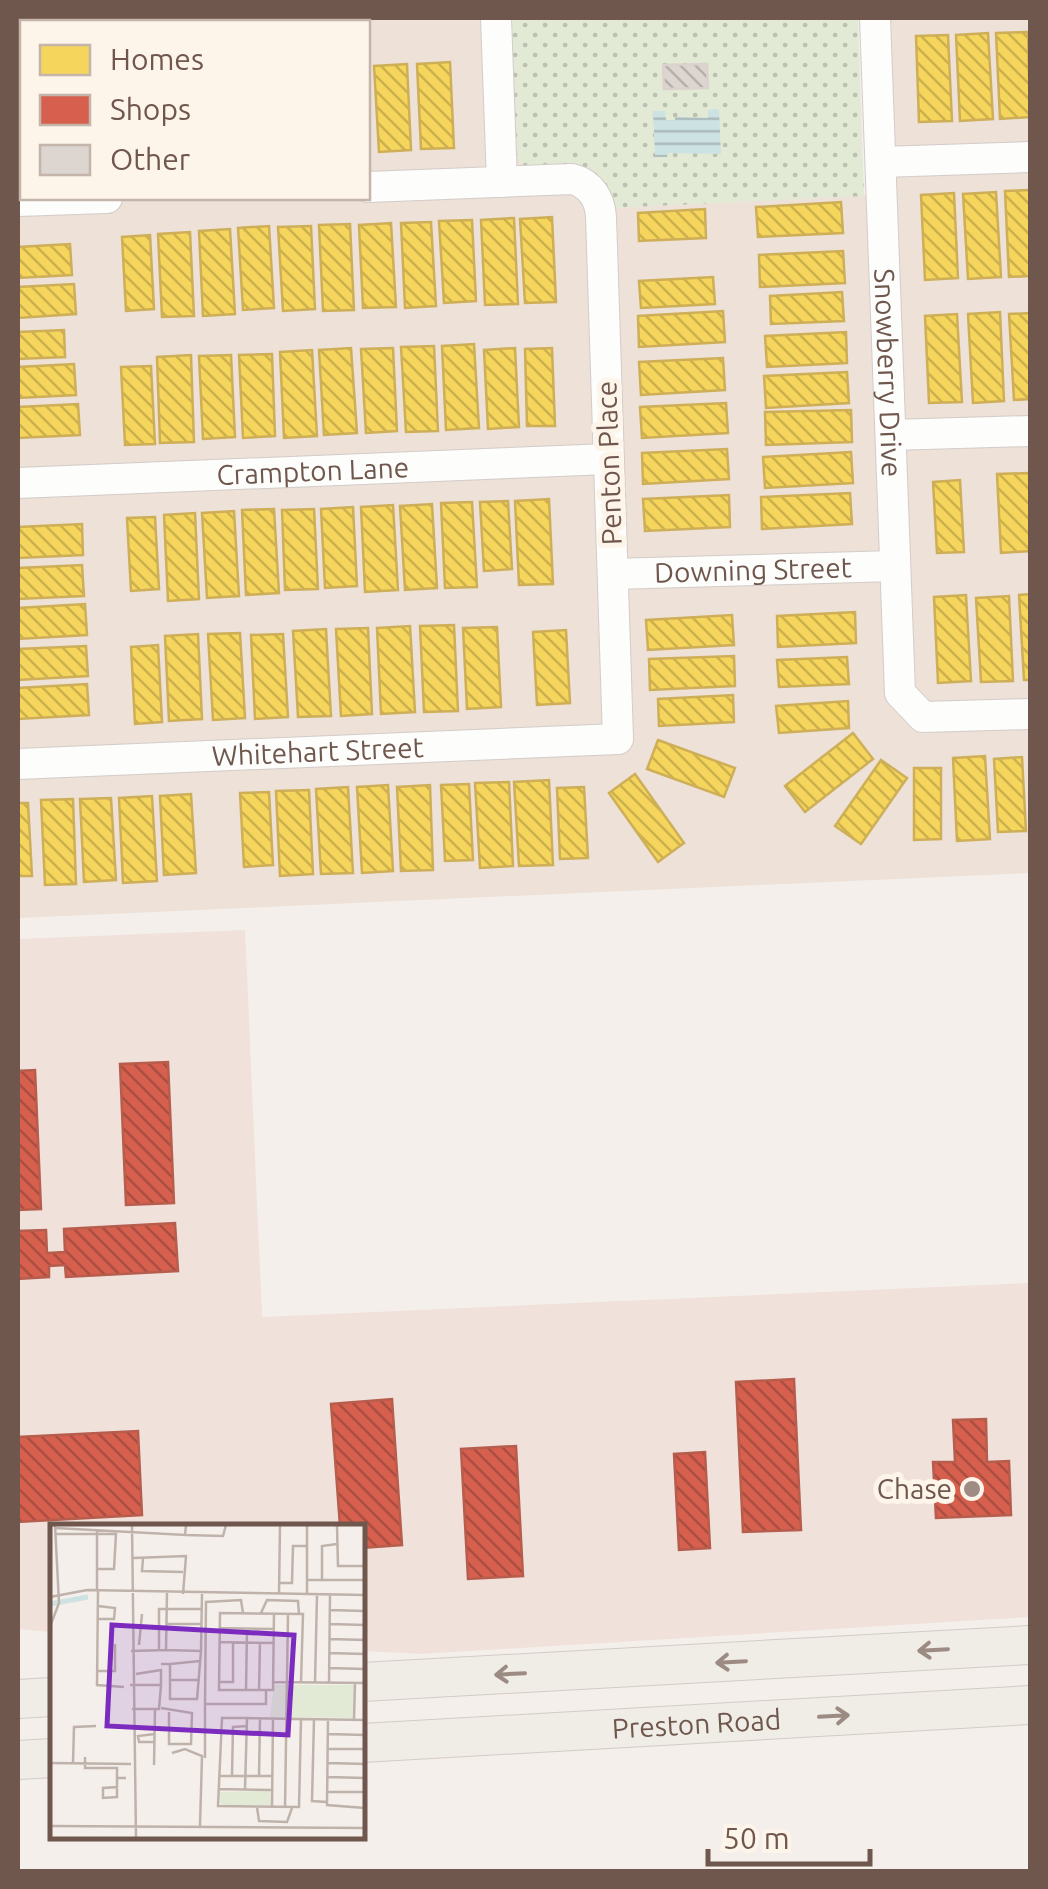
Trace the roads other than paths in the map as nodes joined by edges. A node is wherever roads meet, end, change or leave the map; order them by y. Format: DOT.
graph roads {
  1 [pos="496,18"];
  2 [pos="876,18"];
  3 [pos="1030,156"];
  4 [pos="881,162"];
  5 [pos="502,182"];
  6 [pos="370,187"];
  7 [pos="48,200"];
  8 [pos="18,201"];
  9 [pos="1030,431"];
  10 [pos="891,434"];
  11 [pos="609,459"];
  12 [pos="18,482"];
  13 [pos="896,566"];
  14 [pos="613,574"];
  15 [pos="1030,714"];
  16 [pos="618,740"];
  17 [pos="18,764"];
  18 [pos="1030,1645"];
  19 [pos="365,1682"];
  20 [pos="50,1697"];
  21 [pos="18,1699"];
  22 [pos="1030,1706"];
  23 [pos="365,1743"];
  24 [pos="50,1758"];
  25 [pos="18,1760"];
  1 -- 5 [label="street"];
  2 -- 4 [label="street, Snowberry Drive"];
  3 -- 4 [label="street"];
  4 -- 10 [label="street, Snowberry Drive"];
  5 -- 6 [label="street"];
  5 -- 11 [label="street, Penton Place"];
  7 -- 8 [label="street"];
  9 -- 10 [label="street"];
  10 -- 13 [label="street, Snowberry Drive"];
  11 -- 12 [label="street, Crampton Lane"];
  11 -- 14 [label="street, Penton Place"];
  13 -- 14 [label="street, Downing Street"];
  13 -- 15 [label="street, Snowberry Drive"];
  14 -- 16 [label="street, Penton Place"];
  16 -- 17 [label="street, Whitehart Street"];
  18 -- 19 [label="main road, one-way"];
  20 -- 21 [label="main road"];
  23 -- 22 [label="main road, Preston Road, one-way"];
  24 -- 25 [label="main road"];
}
